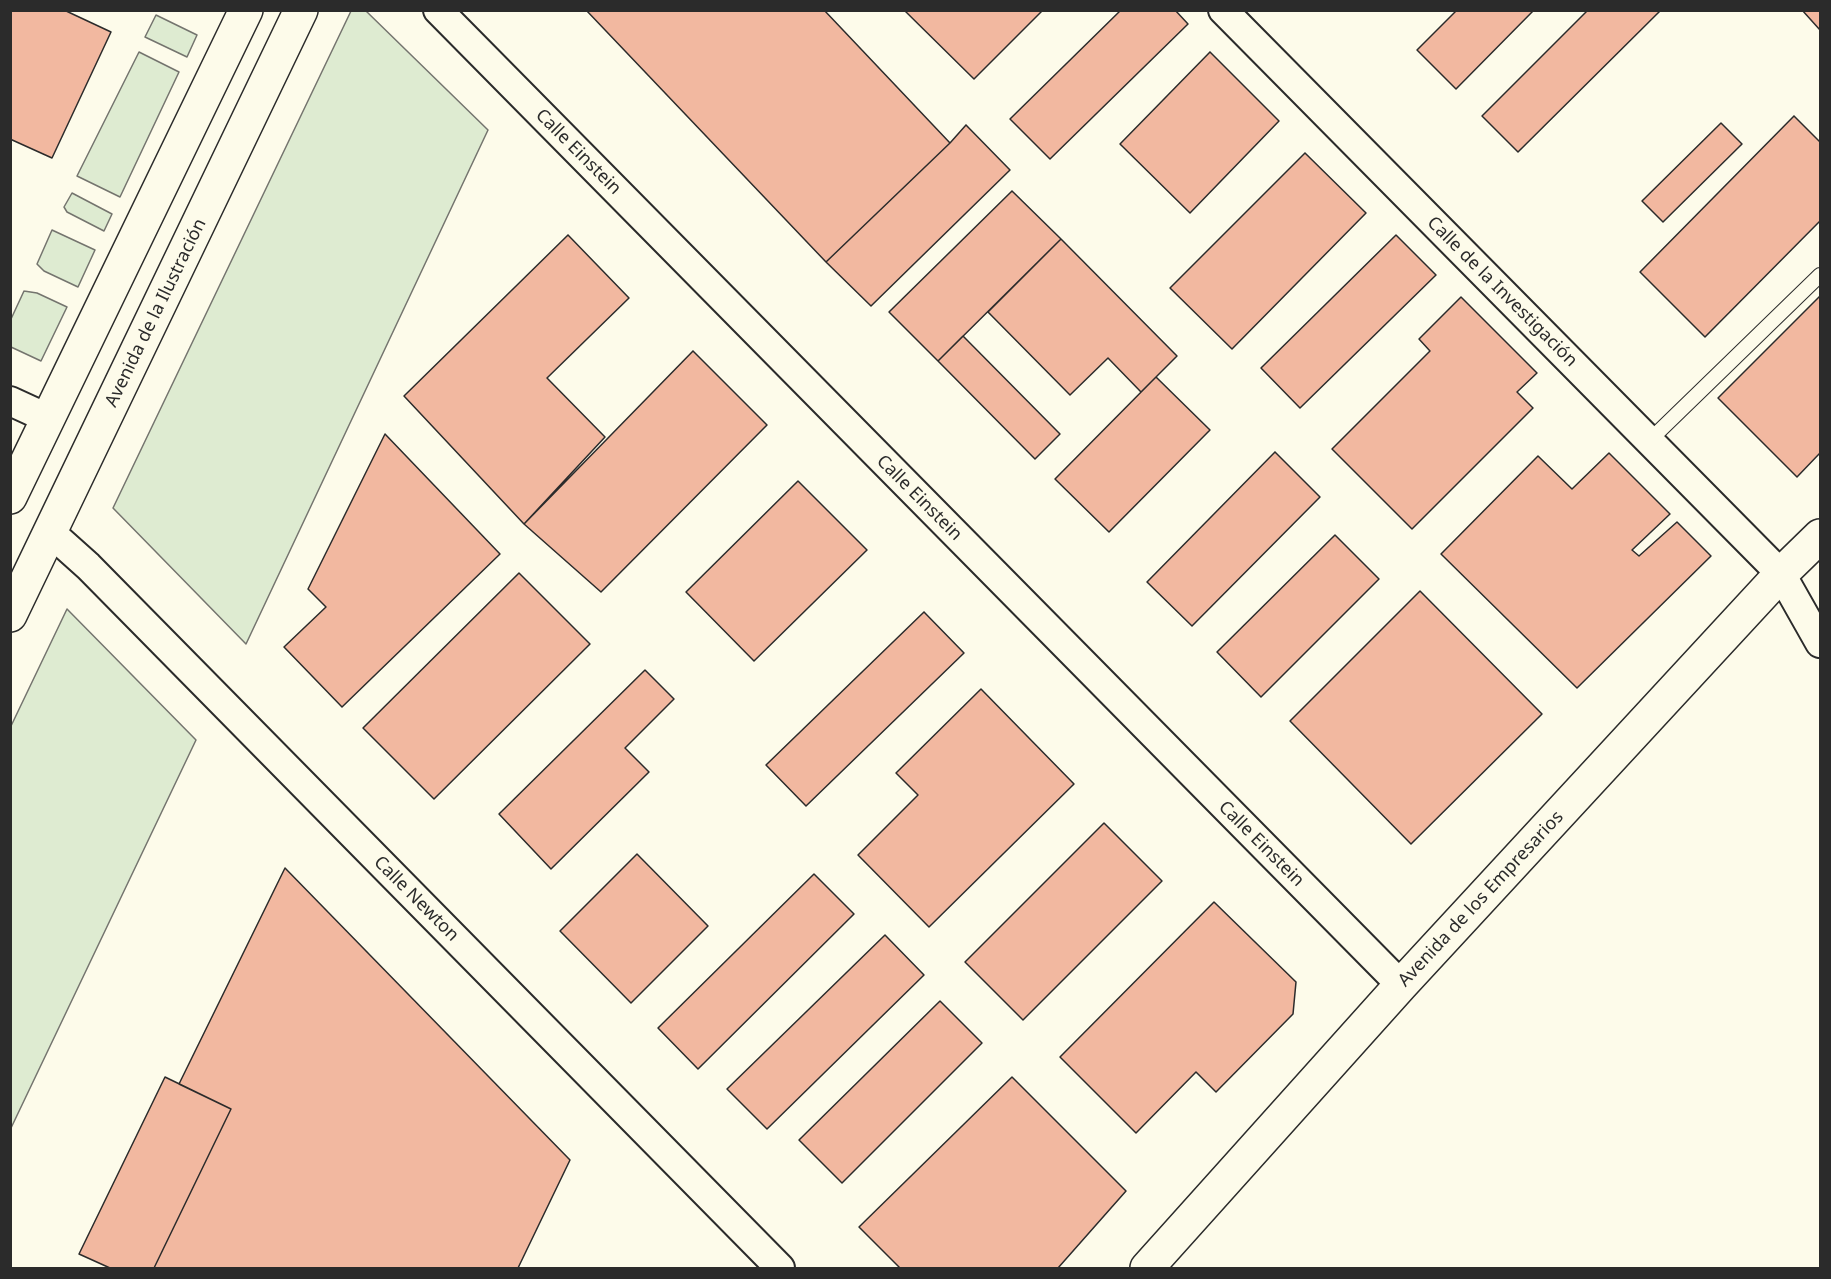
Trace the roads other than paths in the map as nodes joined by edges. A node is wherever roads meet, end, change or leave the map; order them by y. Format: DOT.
graph roads {
  1 [pos="246,10"];
  2 [pos="301,10"];
  3 [pos="438,10"];
  4 [pos="1223,10"];
  5 [pos="1821,275"];
  6 [pos="10,401"];
  7 [pos="47,418"];
  8 [pos="1649,441"];
  9 [pos="10,496"];
  10 [pos="50,532"];
  11 [pos="1821,536"];
  12 [pos="1781,574"];
  13 [pos="10,615"];
  14 [pos="1821,644"];
  15 [pos="1401,985"];
  16 [pos="780,1269"];
  17 [pos="1147,1269"];
  1 -- 7 [label="street"];
  2 -- 10 [label="street, Avenida de la Ilustración"];
  3 -- 15 [label="street, Calle Einstein"];
  4 -- 8 [label="street, Calle de la Investigación"];
  5 -- 8 [label="lane"];
  6 -- 7 [label="street"];
  7 -- 9 [label="street"];
  8 -- 12 [label="street, Calle de la Investigación"];
  10 -- 13 [label="street, Avenida de la Ilustración"];
  10 -- 16 [label="street, Calle Newton"];
  11 -- 12 [label="street, Avenida de los Empresarios"];
  12 -- 14 [label="street, Calle de la Investigación"];
  12 -- 15 [label="street, Avenida de los Empresarios"];
  15 -- 17 [label="street, Avenida de los Empresarios"];
}
